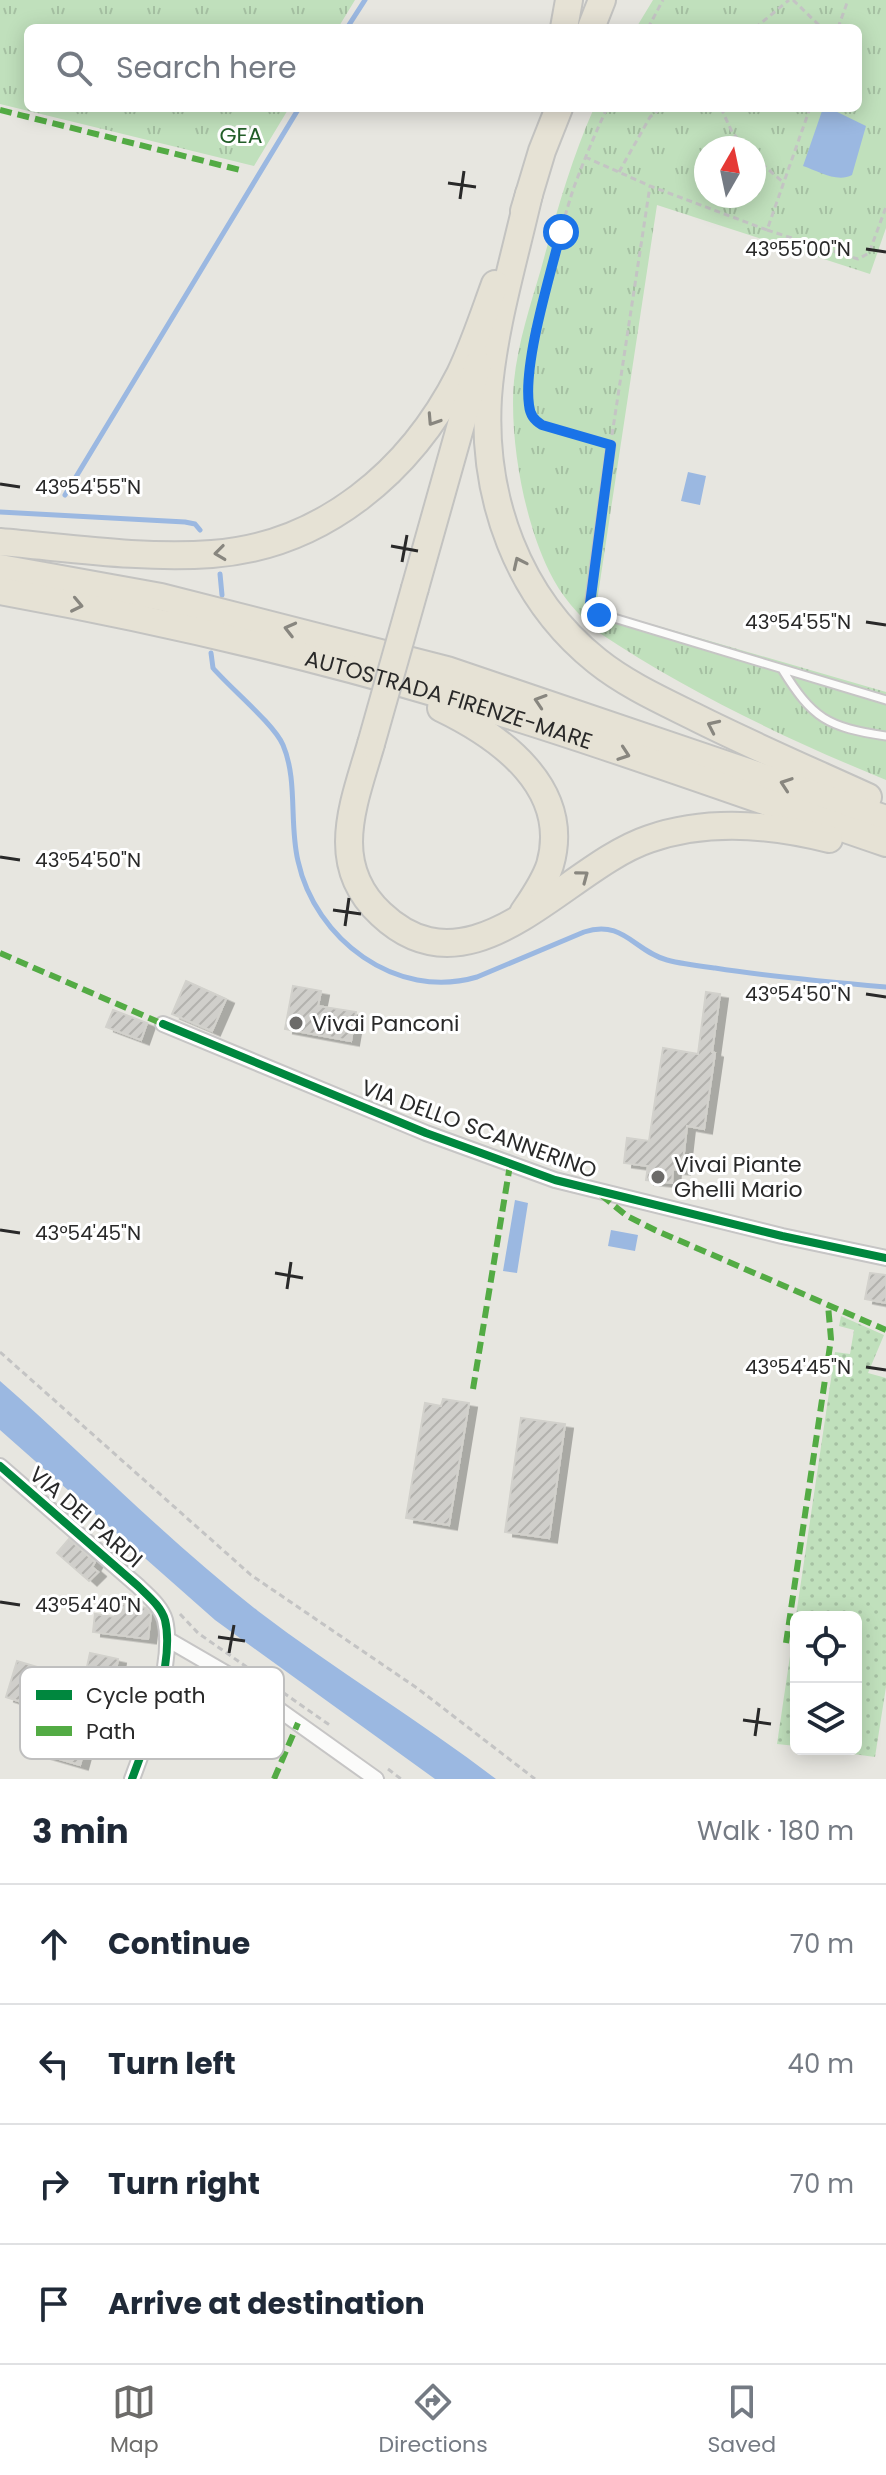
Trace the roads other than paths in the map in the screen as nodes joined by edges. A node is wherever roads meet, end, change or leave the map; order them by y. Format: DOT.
graph roads {
  1 [pos="569,0"];
  2 [pos="602,0"];
  3 [pos="565,24"];
  4 [pos="593,24"];
  5 [pos="549,112"];
  6 [pos="557,112"];
  7 [pos="542,151"];
  8 [pos="529,194"];
  9 [pos="611,445"];
  10 [pos="0,542"];
  11 [pos="0,568"];
  12 [pos="0,591"];
  13 [pos="334,665"];
  14 [pos="782,669"];
  15 [pos="886,700"];
  16 [pos="886,736"];
  17 [pos="886,804"];
  18 [pos="886,819"];
  19 [pos="886,843"];
  20 [pos="886,855"];
  21 [pos="519,920"];
  22 [pos="163,1024"];
  23 [pos="886,1258"];
  24 [pos="0,1466"];
  25 [pos="167,1639"];
  26 [pos="162,1667"];
  27 [pos="215,1667"];
  28 [pos="284,1710"];
  29 [pos="139,1759"];
  30 [pos="382,1774"];
  31 [pos="132,1779"];
  1 -- 3 [label="highway"];
  2 -- 4 [label="highway"];
  5 -- 7 [label="highway"];
  6 -- 7 [label="highway"];
  7 -- 8 [label="highway"];
  8 -- 10 [label="highway, one-way"];
  17 -- 8 [label="highway, one-way"];
  8 -- 21 [label="highway, bridge"];
  9 -- 14 [label="lane"];
  18 -- 11 [label="highway, AUTOSTRADA FIRENZE-MARE, one-way"];
  12 -- 13 [label="highway, AUTOSTRADA FIRENZE-MARE, one-way"];
  13 -- 19 [label="highway, AUTOSTRADA FIRENZE-MARE, one-way"];
  13 -- 21 [label="highway"];
  14 -- 15 [label="lane"];
  14 -- 16 [label="lane"];
  21 -- 20 [label="highway, one-way"];
  22 -- 23 [label="street, VIA DELLO SCANNERINO"];
  24 -- 25 [label="street, VIA DEI PARDI"];
  25 -- 26 [label="street"];
  25 -- 27 [label="street"];
  28 -- 30 [label="street"];
  29 -- 31 [label="street"];
}
